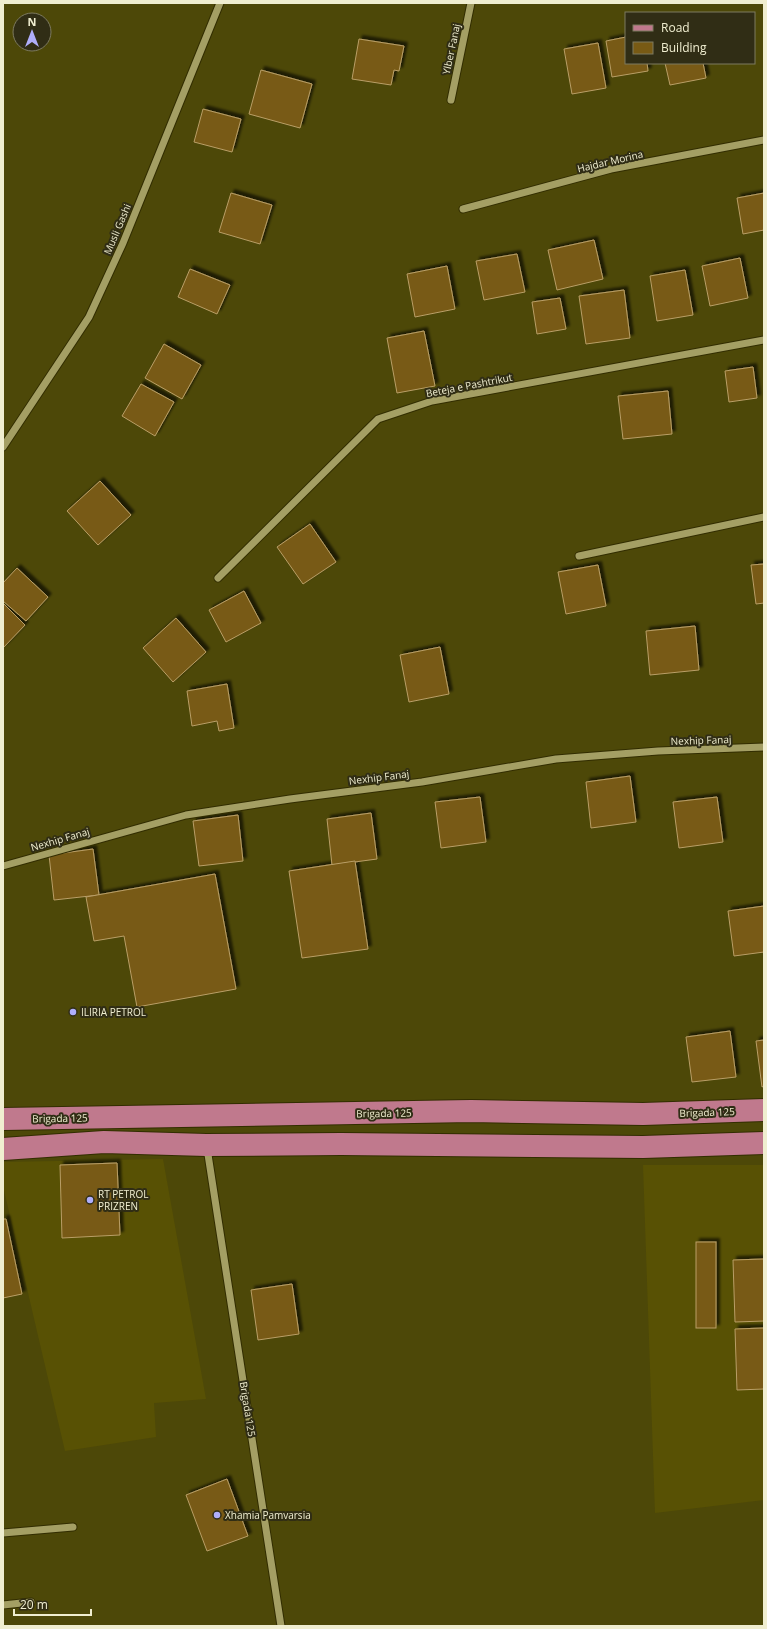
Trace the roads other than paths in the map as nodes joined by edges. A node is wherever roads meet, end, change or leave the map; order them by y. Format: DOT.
graph roads {
  1 [pos="220,3"];
  2 [pos="471,3"];
  3 [pos="451,100"];
  4 [pos="764,140"];
  5 [pos="463,209"];
  6 [pos="764,340"];
  7 [pos="3,447"];
  8 [pos="764,517"];
  9 [pos="579,556"];
  10 [pos="218,578"];
  11 [pos="764,747"];
  12 [pos="3,866"];
  13 [pos="764,1110"];
  14 [pos="3,1119"];
  15 [pos="764,1143"];
  16 [pos="206,1145"];
  17 [pos="3,1149"];
  18 [pos="72,1527"];
  19 [pos="3,1533"];
  20 [pos="31,1602"];
  21 [pos="3,1605"];
  22 [pos="281,1626"];
  1 -- 7 [label="street, Musli Gashi"];
  2 -- 3 [label="street, Ylber Fanaj"];
  4 -- 5 [label="street, Hajdar Morina"];
  6 -- 10 [label="street, Beteja e Pashtrikut"];
  8 -- 9 [label="street"];
  11 -- 12 [label="street, Nexhip Fanaj"];
  13 -- 14 [label="main road, Brigada 125"];
  15 -- 16 [label="main road"];
  16 -- 17 [label="main road"];
  16 -- 22 [label="street, Brigada 125"];
  18 -- 19 [label="street"];
  20 -- 21 [label="street"];
}
